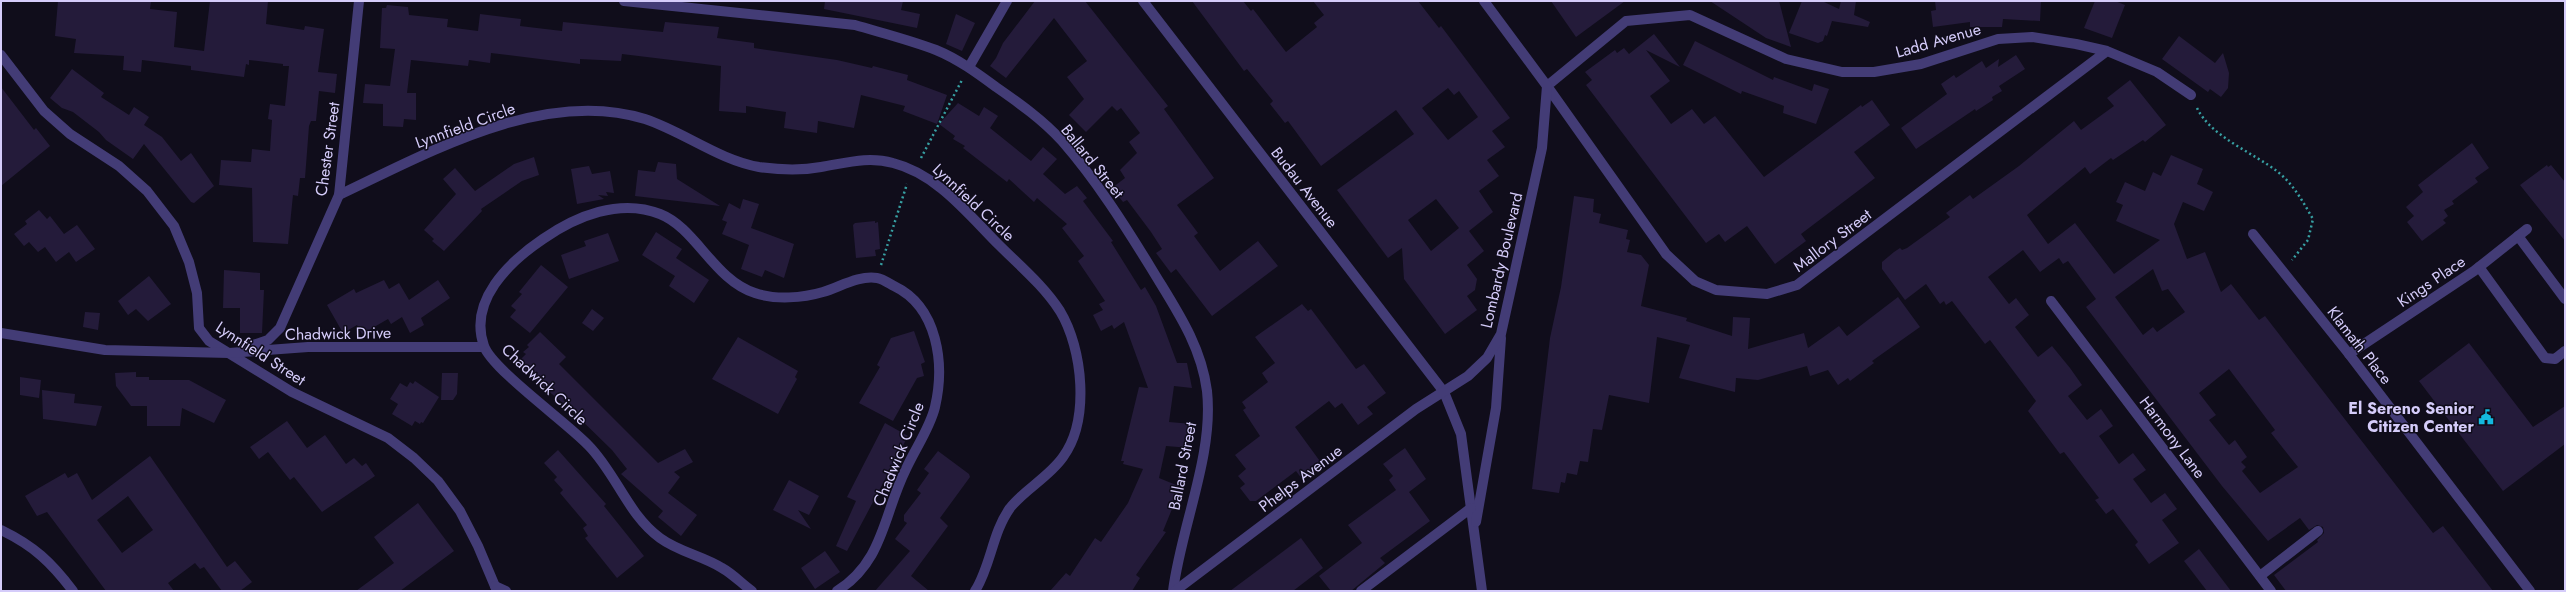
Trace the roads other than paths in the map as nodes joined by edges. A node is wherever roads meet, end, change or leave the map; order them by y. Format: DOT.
graph roads {
  1 [pos="359,1"];
  2 [pos="624,1"];
  3 [pos="1007,1"];
  4 [pos="1143,1"];
  5 [pos="1484,1"];
  6 [pos="2107,50"];
  7 [pos="1,55"];
  8 [pos="969,67"];
  9 [pos="1547,86"];
  10 [pos="2191,95"];
  11 [pos="339,195"];
  12 [pos="2527,229"];
  13 [pos="2254,234"];
  14 [pos="2518,236"];
  15 [pos="2479,267"];
  16 [pos="2565,298"];
  17 [pos="2051,301"];
  18 [pos="1,333"];
  19 [pos="1501,334"];
  20 [pos="484,347"];
  21 [pos="2565,350"];
  22 [pos="229,353"];
  23 [pos="2349,354"];
  24 [pos="1444,392"];
  25 [pos="1471,508"];
  26 [pos="1,530"];
  27 [pos="1474,531"];
  28 [pos="2318,531"];
  29 [pos="2260,576"];
  30 [pos="496,588"];
  31 [pos="73,591"];
  32 [pos="506,591"];
  33 [pos="752,591"];
  34 [pos="837,591"];
  35 [pos="975,591"];
  36 [pos="1174,591"];
  37 [pos="1361,591"];
  38 [pos="1482,591"];
  39 [pos="2271,591"];
  40 [pos="2530,591"];
  1 -- 11 [label="street, Chester Street"];
  2 -- 8 [label="street, Ballard Street"];
  3 -- 8 [label="street"];
  4 -- 24 [label="street, Budau Avenue"];
  5 -- 9 [label="street"];
  6 -- 9 [label="street, Ladd Avenue"];
  6 -- 9 [label="street, Mallory Street"];
  6 -- 10 [label="street, Ladd Avenue"];
  7 -- 22 [label="street, Lynnfield Street"];
  8 -- 36 [label="street, Ballard Street"];
  9 -- 19 [label="street, Lombardy Boulevard"];
  11 -- 22 [label="street, Chester Street"];
  11 -- 35 [label="street, Lynnfield Circle"];
  12 -- 14 [label="street, Kings Place"];
  13 -- 23 [label="street, Klamath Place"];
  14 -- 15 [label="street, Kings Place"];
  14 -- 16 [label="street"];
  15 -- 21 [label="street"];
  15 -- 23 [label="street, Kings Place"];
  17 -- 29 [label="street, Harmony Lane"];
  18 -- 22 [label="street, Chadwick Drive"];
  19 -- 24 [label="street, Lombardy Boulevard"];
  19 -- 27 [label="street"];
  20 -- 22 [label="street, Chadwick Drive"];
  20 -- 33 [label="street, Chadwick Circle"];
  20 -- 34 [label="street, Chadwick Circle"];
  22 -- 30 [label="street, Lynnfield Street"];
  23 -- 40 [label="street, Klamath Place"];
  24 -- 25 [label="street"];
  24 -- 36 [label="street, Phelps Avenue"];
  25 -- 27 [label="street"];
  25 -- 37 [label="street"];
  26 -- 31 [label="street"];
  27 -- 38 [label="street"];
  28 -- 29 [label="street"];
  29 -- 39 [label="street, Harmony Lane"];
  30 -- 32 [label="street"];
}
